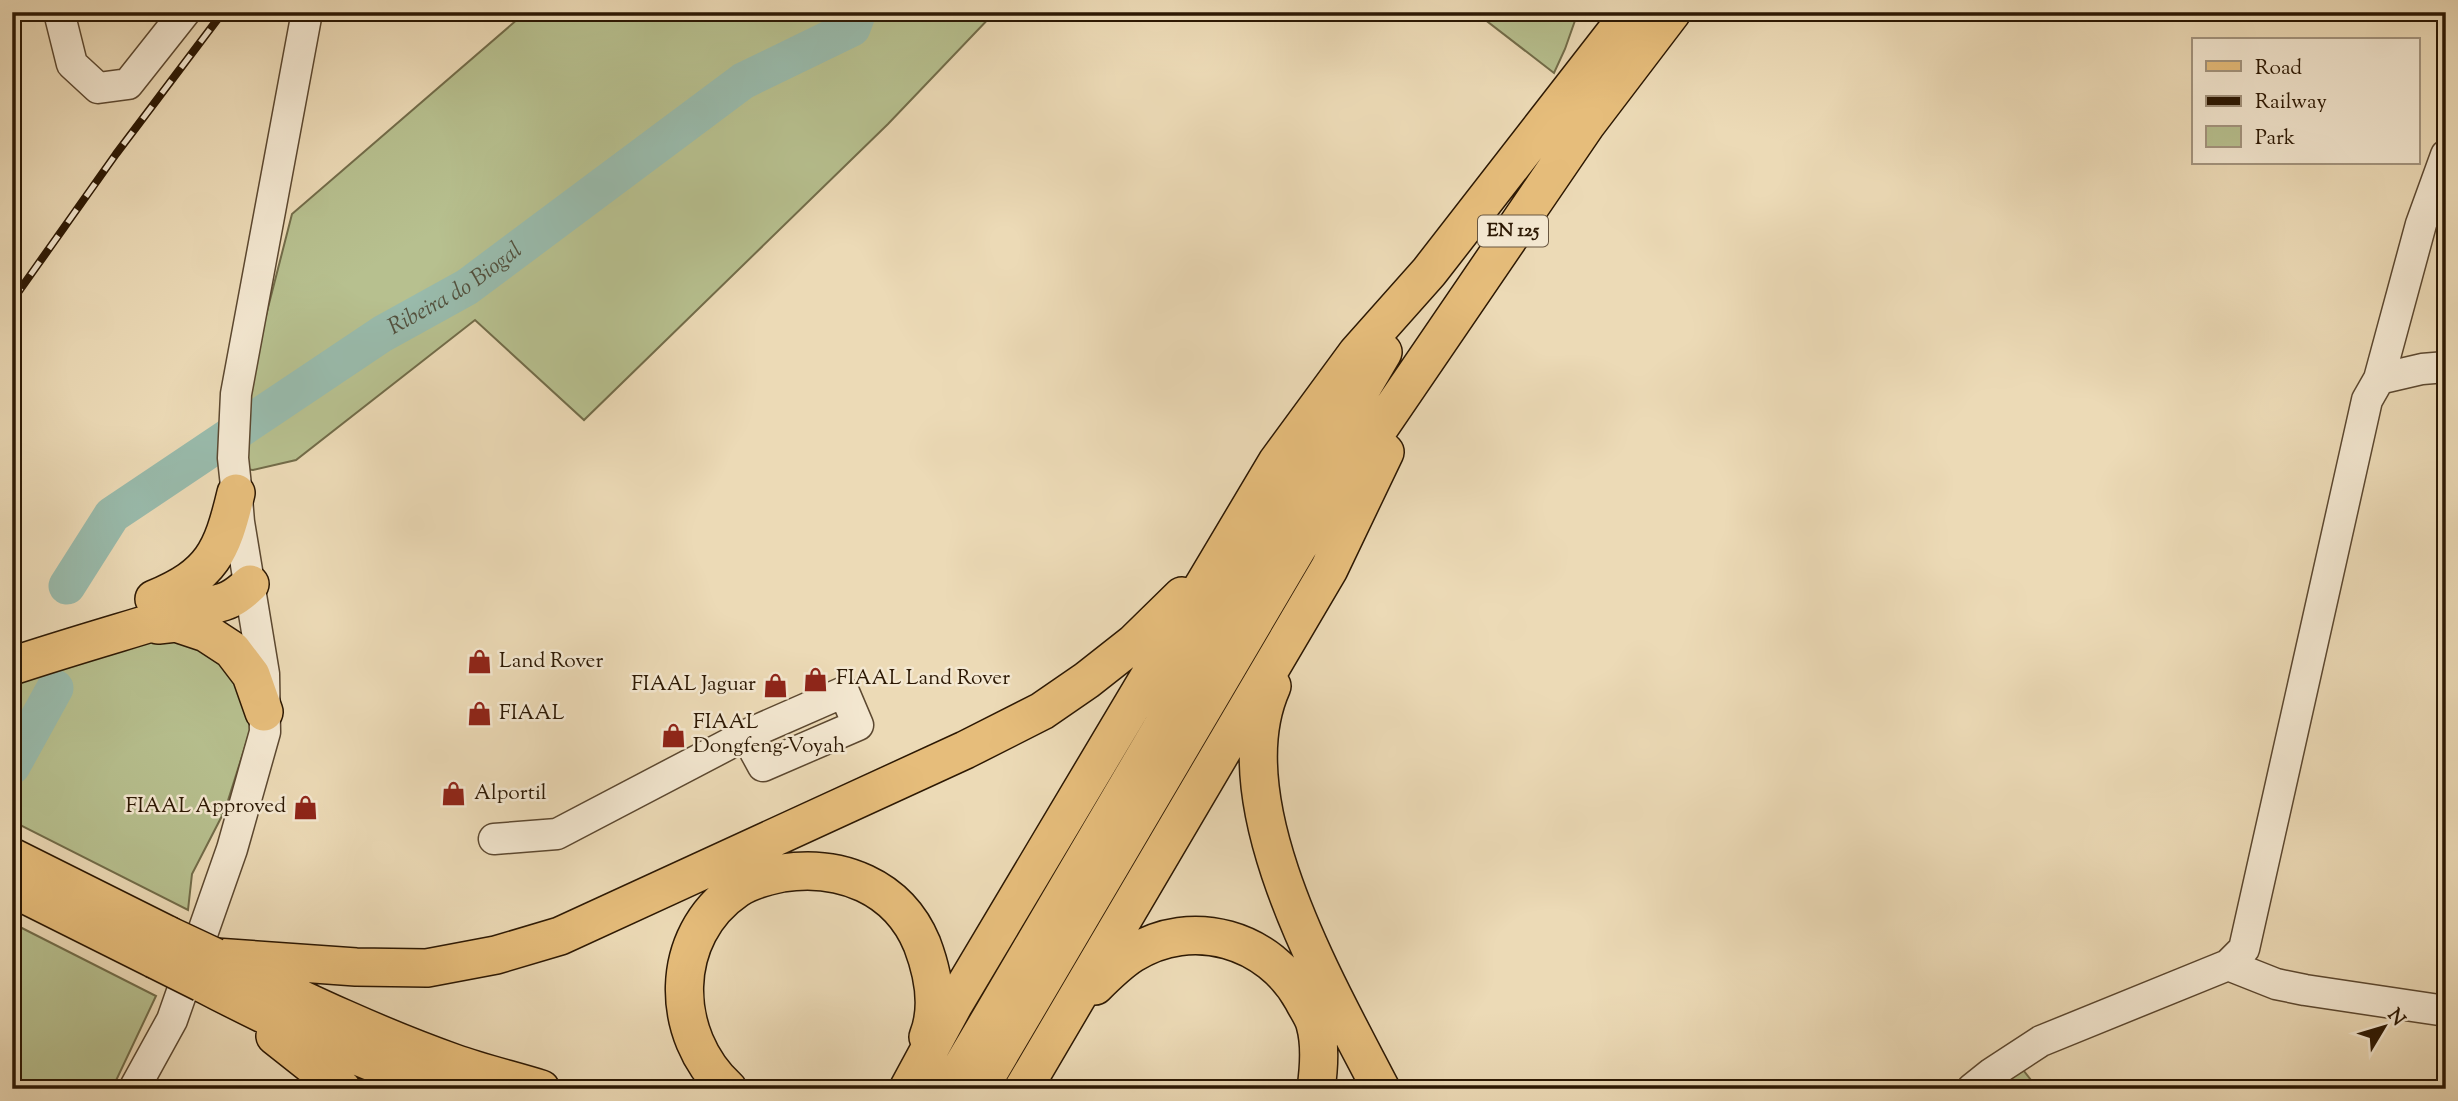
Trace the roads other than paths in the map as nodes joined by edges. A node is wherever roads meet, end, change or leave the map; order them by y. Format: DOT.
graph roads {
  1 [pos="59,12"];
  2 [pos="185,12"];
  3 [pos="307,12"];
  4 [pos="1631,12"];
  5 [pos="1672,12"];
  6 [pos="2446,155"];
  7 [pos="1429,272"];
  8 [pos="1440,338"];
  9 [pos="2446,367"];
  10 [pos="2379,379"];
  11 [pos="235,475"];
  12 [pos="1234,534"];
  13 [pos="1329,569"];
  14 [pos="250,584"];
  15 [pos="151,613"];
  16 [pos="12,645"];
  17 [pos="12,666"];
  18 [pos="264,712"];
  19 [pos="736,740"];
  20 [pos="494,839"];
  21 [pos="12,857"];
  22 [pos="12,888"];
  23 [pos="161,947"];
  24 [pos="2228,965"];
  25 [pos="211,977"];
  26 [pos="2446,1011"];
  27 [pos="1053,1038"];
  28 [pos="134,1089"];
  29 [pos="342,1089"];
  30 [pos="444,1089"];
  31 [pos="541,1089"];
  32 [pos="728,1089"];
  33 [pos="906,1089"];
  34 [pos="949,1089"];
  35 [pos="979,1089"];
  36 [pos="1023,1089"];
  37 [pos="1316,1089"];
  38 [pos="1381,1089"];
  39 [pos="1972,1089"];
  1 -- 2 [label="street"];
  3 -- 11 [label="street"];
  4 -- 7 [label="main road, EN 125"];
  5 -- 8 [label="main road, EN 125"];
  6 -- 10 [label="street"];
  7 -- 12 [label="main road"];
  7 -- 34 [label="main road"];
  8 -- 13 [label="main road"];
  8 -- 35 [label="main road"];
  9 -- 10 [label="street"];
  10 -- 24 [label="street"];
  11 -- 14 [label="street"];
  11 -- 15 [label="main road"];
  12 -- 25 [label="main road"];
  12 -- 33 [label="main road"];
  13 -- 27 [label="main road"];
  13 -- 38 [label="main road"];
  14 -- 15 [label="main road"];
  14 -- 18 [label="street"];
  15 -- 16 [label="main road"];
  15 -- 17 [label="main road"];
  15 -- 18 [label="main road"];
  18 -- 28 [label="street"];
  19 -- 20 [label="street"];
  21 -- 23 [label="main road"];
  22 -- 23 [label="main road"];
  23 -- 25 [label="main road, bridge"];
  24 -- 26 [label="street"];
  24 -- 39 [label="street"];
  25 -- 29 [label="main road"];
  25 -- 30 [label="main road"];
  25 -- 31 [label="main road"];
  27 -- 36 [label="main road"];
  27 -- 37 [label="main road"];
  32 -- 33 [label="main road"];
}
